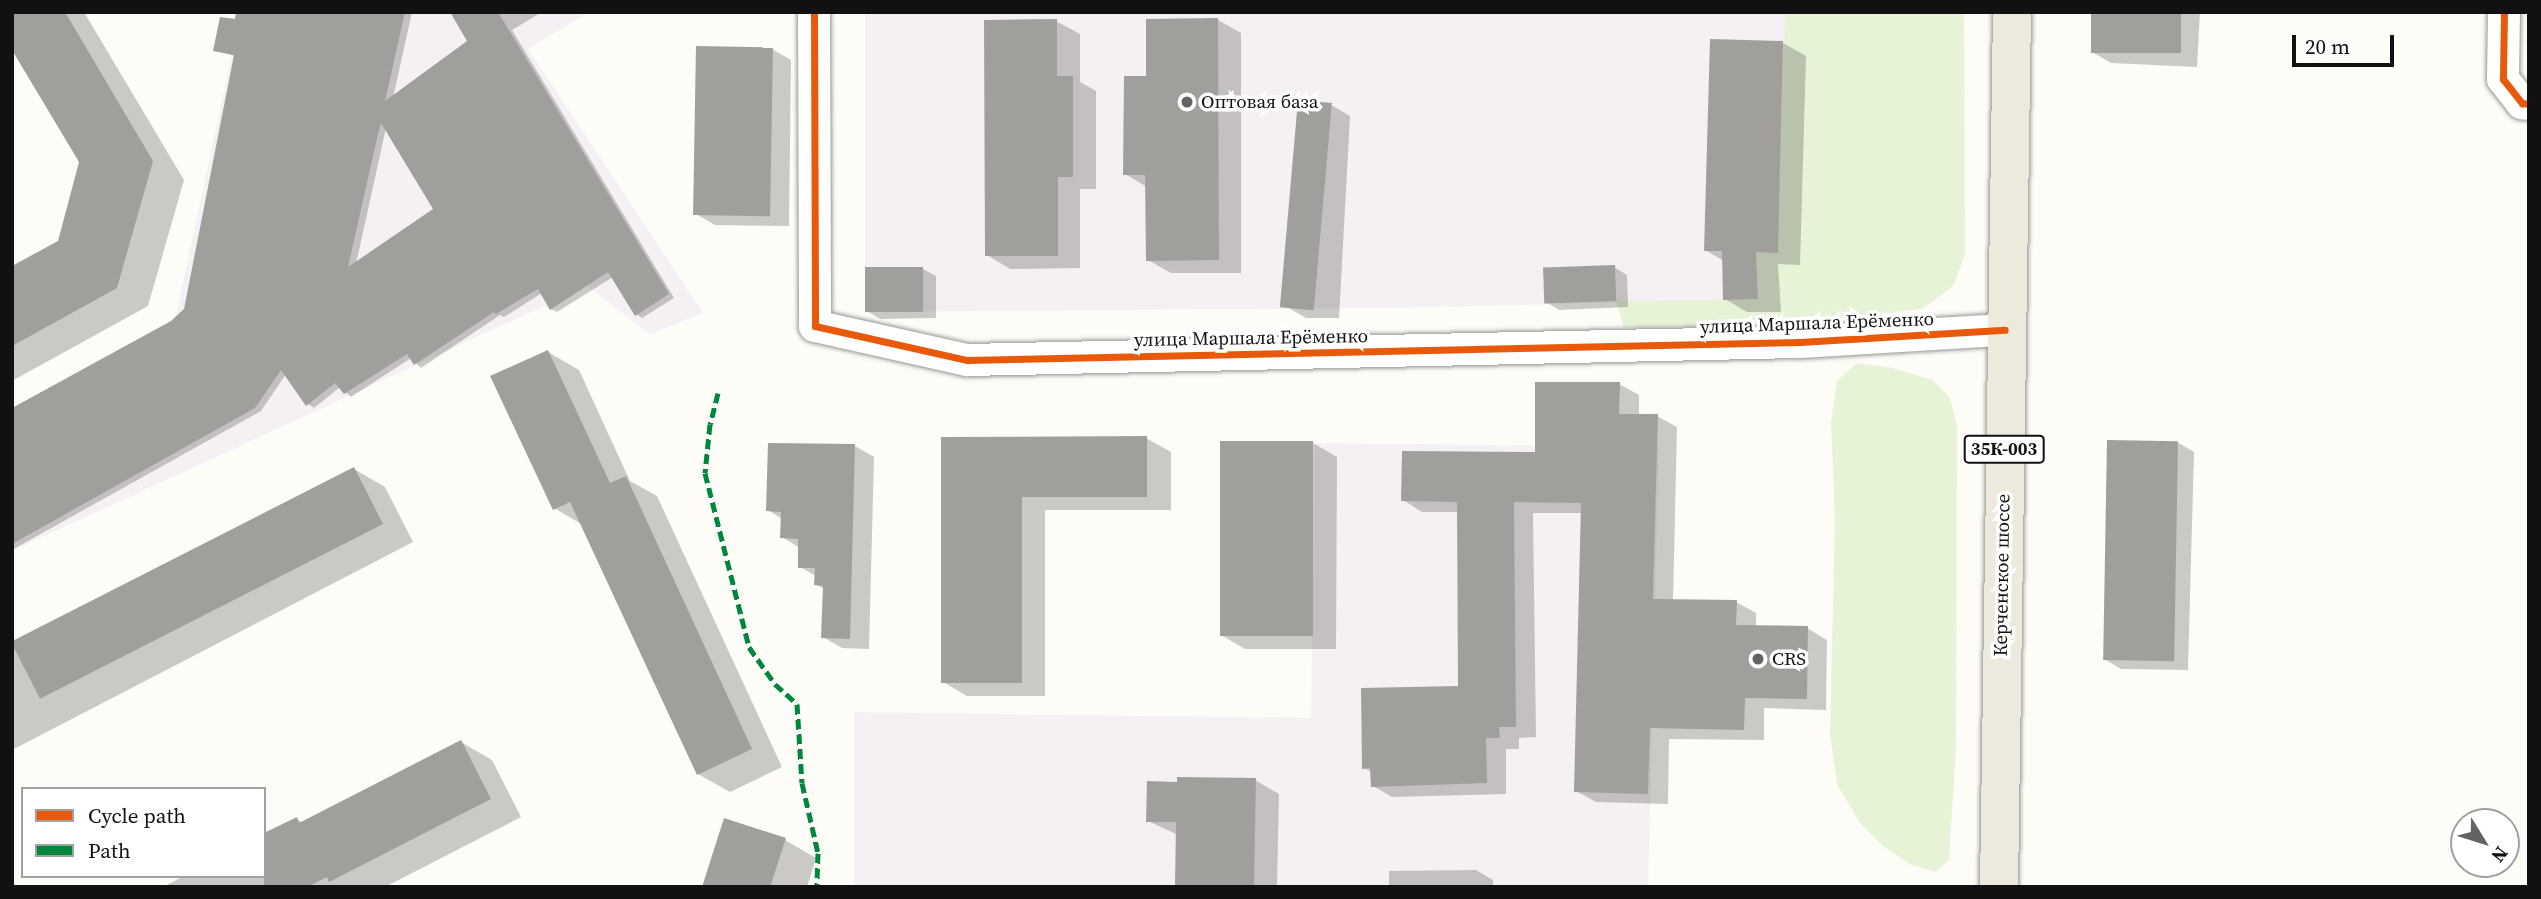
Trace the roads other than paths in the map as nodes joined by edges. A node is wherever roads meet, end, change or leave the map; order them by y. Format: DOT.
graph roads {
  1 [pos="814,12"];
  2 [pos="2011,12"];
  3 [pos="2504,12"];
  4 [pos="2529,104"];
  5 [pos="2005,330"];
  6 [pos="1999,887"];
  1 -- 5 [label="street, улица Маршала Ерёменко"];
  2 -- 5 [label="main road, Керченское шоссе / 35К-003"];
  3 -- 4 [label="street"];
  5 -- 6 [label="main road, Керченское шоссе / 35К-003"];
}
